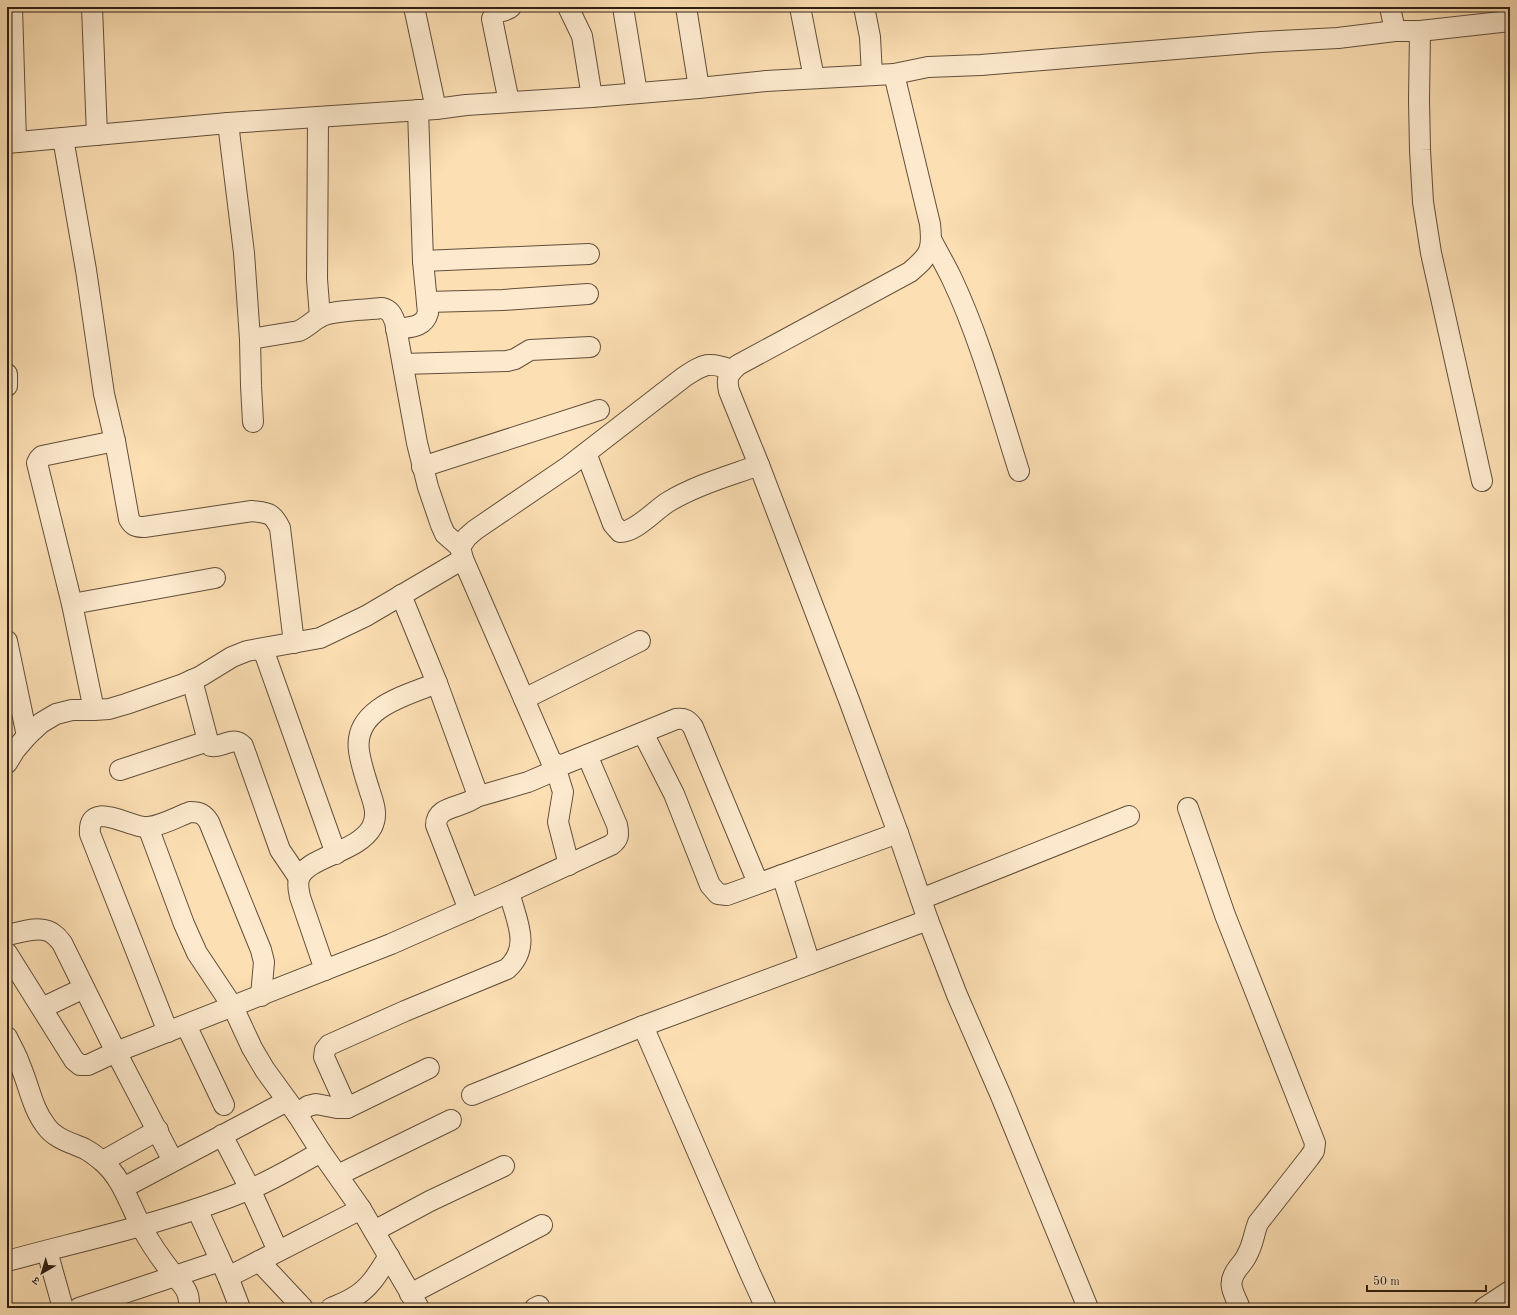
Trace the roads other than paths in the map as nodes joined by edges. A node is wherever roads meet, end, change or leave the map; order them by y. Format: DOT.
graph roads {
  1 [pos="12,7"];
  2 [pos="92,7"];
  3 [pos="414,7"];
  4 [pos="511,7"];
  5 [pos="568,7"];
  6 [pos="623,7"];
  7 [pos="686,7"];
  8 [pos="800,7"];
  9 [pos="864,7"];
  10 [pos="1390,7"];
  11 [pos="1510,21"];
  12 [pos="1420,31"];
  13 [pos="1395,32"];
  14 [pos="894,74"];
  15 [pos="872,75"];
  16 [pos="814,78"];
  17 [pos="699,88"];
  18 [pos="637,93"];
  19 [pos="592,97"];
  20 [pos="509,102"];
  21 [pos="427,110"];
  22 [pos="318,118"];
  23 [pos="228,123"];
  24 [pos="97,135"];
  25 [pos="62,138"];
  26 [pos="11,142"];
  27 [pos="932,241"];
  28 [pos="589,254"];
  29 [pos="423,261"];
  30 [pos="588,294"];
  31 [pos="427,302"];
  32 [pos="320,317"];
  33 [pos="396,329"];
  34 [pos="250,339"];
  35 [pos="590,347"];
  36 [pos="403,364"];
  37 [pos="732,370"];
  38 [pos="7,374"];
  39 [pos="7,386"];
  40 [pos="599,410"];
  41 [pos="254,422"];
  42 [pos="114,441"];
  43 [pos="586,454"];
  44 [pos="759,465"];
  45 [pos="422,466"];
  46 [pos="1019,471"];
  47 [pos="1482,481"];
  48 [pos="461,553"];
  49 [pos="215,578"];
  50 [pos="401,595"];
  51 [pos="72,604"];
  52 [pos="7,641"];
  53 [pos="640,641"];
  54 [pos="294,643"];
  55 [pos="262,649"];
  56 [pos="192,680"];
  57 [pos="438,683"];
  58 [pos="524,699"];
  59 [pos="94,710"];
  60 [pos="643,733"];
  61 [pos="27,736"];
  62 [pos="208,740"];
  63 [pos="587,755"];
  64 [pos="7,763"];
  65 [pos="555,766"];
  66 [pos="120,770"];
  67 [pos="476,797"];
  68 [pos="1188,808"];
  69 [pos="1129,816"];
  70 [pos="148,827"];
  71 [pos="898,832"];
  72 [pos="336,854"];
  73 [pos="570,864"];
  74 [pos="782,875"];
  75 [pos="299,878"];
  76 [pos="758,883"];
  77 [pos="509,892"];
  78 [pos="921,899"];
  79 [pos="469,910"];
  80 [pos="928,920"];
  81 [pos="7,935"];
  82 [pos="7,953"];
  83 [pos="810,964"];
  84 [pos="325,970"];
  85 [pos="84,988"];
  86 [pos="261,996"];
  87 [pos="233,1007"];
  88 [pos="42,1008"];
  89 [pos="186,1025"];
  90 [pos="644,1026"];
  91 [pos="168,1032"];
  92 [pos="7,1037"];
  93 [pos="116,1052"];
  94 [pos="428,1068"];
  95 [pos="472,1095"];
  96 [pos="224,1105"];
  97 [pos="292,1107"];
  98 [pos="347,1108"];
  99 [pos="451,1120"];
  100 [pos="158,1130"];
  101 [pos="222,1135"];
  102 [pos="321,1152"];
  103 [pos="103,1161"];
  104 [pos="173,1161"];
  105 [pos="504,1166"];
  106 [pos="338,1175"];
  107 [pos="123,1188"];
  108 [pos="250,1189"];
  109 [pos="361,1208"];
  110 [pos="196,1209"];
  111 [pos="542,1225"];
  112 [pos="141,1226"];
  113 [pos="374,1231"];
  114 [pos="47,1251"];
  115 [pos="278,1251"];
  116 [pos="389,1256"];
  117 [pos="7,1261"];
  118 [pos="259,1261"];
  119 [pos="224,1269"];
  120 [pos="176,1277"];
  121 [pos="1510,1291"];
  122 [pos="415,1301"];
  123 [pos="119,1302"];
  124 [pos="63,1308"];
  125 [pos="79,1308"];
  126 [pos="188,1308"];
  127 [pos="240,1308"];
  128 [pos="303,1308"];
  129 [pos="331,1308"];
  130 [pos="766,1308"];
  131 [pos="1088,1308"];
  132 [pos="1240,1308"];
  133 [pos="1484,1308"];
  1 -- 26 [label="street"];
  2 -- 24 [label="street"];
  3 -- 21 [label="street"];
  4 -- 20 [label="street"];
  5 -- 19 [label="street"];
  6 -- 18 [label="street"];
  7 -- 17 [label="street"];
  8 -- 16 [label="street"];
  9 -- 15 [label="street"];
  10 -- 13 [label="street"];
  11 -- 12 [label="street"];
  12 -- 13 [label="street"];
  12 -- 47 [label="street"];
  13 -- 14 [label="street"];
  14 -- 15 [label="street"];
  14 -- 27 [label="street"];
  15 -- 16 [label="street"];
  16 -- 17 [label="street"];
  17 -- 18 [label="street"];
  18 -- 19 [label="street"];
  19 -- 20 [label="street"];
  20 -- 21 [label="street"];
  21 -- 22 [label="street"];
  21 -- 29 [label="street"];
  22 -- 23 [label="street"];
  22 -- 32 [label="street"];
  23 -- 24 [label="street"];
  23 -- 34 [label="street"];
  24 -- 25 [label="street"];
  25 -- 26 [label="street"];
  25 -- 42 [label="street"];
  27 -- 37 [label="street"];
  27 -- 46 [label="street"];
  28 -- 29 [label="street"];
  29 -- 31 [label="street"];
  30 -- 31 [label="street"];
  31 -- 33 [label="street"];
  32 -- 33 [label="street"];
  32 -- 34 [label="street"];
  33 -- 36 [label="street"];
  34 -- 41 [label="street"];
  35 -- 36 [label="street"];
  36 -- 45 [label="street"];
  37 -- 43 [label="street"];
  37 -- 44 [label="street"];
  38 -- 39 [label="street"];
  40 -- 45 [label="street"];
  42 -- 51 [label="street"];
  42 -- 54 [label="street"];
  43 -- 44 [label="street"];
  43 -- 48 [label="street"];
  44 -- 71 [label="street"];
  45 -- 48 [label="street"];
  48 -- 50 [label="street"];
  48 -- 58 [label="street"];
  49 -- 51 [label="street"];
  50 -- 54 [label="street"];
  50 -- 57 [label="street"];
  51 -- 59 [label="street"];
  52 -- 61 [label="street"];
  53 -- 58 [label="street"];
  54 -- 55 [label="street"];
  55 -- 56 [label="street"];
  55 -- 72 [label="street"];
  56 -- 59 [label="street"];
  56 -- 62 [label="street"];
  57 -- 67 [label="street"];
  57 -- 72 [label="street"];
  58 -- 65 [label="street"];
  59 -- 61 [label="street"];
  60 -- 63 [label="street"];
  60 -- 76 [label="street"];
  60 -- 76 [label="street"];
  61 -- 64 [label="street"];
  62 -- 66 [label="street"];
  62 -- 75 [label="street"];
  63 -- 65 [label="street"];
  63 -- 73 [label="street"];
  65 -- 67 [label="street"];
  65 -- 73 [label="street"];
  67 -- 79 [label="street"];
  68 -- 132 [label="street"];
  69 -- 78 [label="street"];
  70 -- 86 [label="street"];
  70 -- 87 [label="street"];
  70 -- 91 [label="street"];
  71 -- 74 [label="street"];
  71 -- 78 [label="street"];
  72 -- 75 [label="street"];
  73 -- 77 [label="street"];
  74 -- 76 [label="street"];
  74 -- 83 [label="street"];
  75 -- 84 [label="street"];
  77 -- 79 [label="street"];
  77 -- 98 [label="street"];
  78 -- 80 [label="street"];
  79 -- 84 [label="street"];
  80 -- 83 [label="street"];
  80 -- 131 [label="street"];
  81 -- 85 [label="street"];
  82 -- 88 [label="street"];
  83 -- 90 [label="street"];
  84 -- 86 [label="street"];
  85 -- 88 [label="street"];
  85 -- 93 [label="street"];
  86 -- 87 [label="street"];
  87 -- 89 [label="street"];
  87 -- 97 [label="street"];
  88 -- 93 [label="street"];
  89 -- 91 [label="street"];
  89 -- 96 [label="street"];
  90 -- 95 [label="street"];
  90 -- 130 [label="street"];
  91 -- 93 [label="street"];
  92 -- 103 [label="street"];
  93 -- 100 [label="street"];
  94 -- 98 [label="street"];
  97 -- 98 [label="street"];
  97 -- 101 [label="street"];
  97 -- 102 [label="street"];
  99 -- 106 [label="street"];
  100 -- 103 [label="street"];
  100 -- 104 [label="street"];
  101 -- 104 [label="street"];
  101 -- 108 [label="street"];
  102 -- 106 [label="street"];
  102 -- 108 [label="street"];
  103 -- 107 [label="street"];
  104 -- 107 [label="street"];
  105 -- 113 [label="street"];
  106 -- 109 [label="street"];
  107 -- 112 [label="street"];
  108 -- 110 [label="street"];
  108 -- 115 [label="street"];
  109 -- 113 [label="street"];
  109 -- 115 [label="street"];
  110 -- 112 [label="street"];
  110 -- 119 [label="street"];
  111 -- 122 [label="street"];
  112 -- 114 [label="street"];
  112 -- 120 [label="street"];
  113 -- 116 [label="street"];
  114 -- 117 [label="street"];
  114 -- 124 [label="street"];
  115 -- 118 [label="street"];
  116 -- 122 [label="street"];
  116 -- 129 [label="street"];
  118 -- 119 [label="street"];
  118 -- 128 [label="street"];
  119 -- 120 [label="street"];
  119 -- 127 [label="street"];
  120 -- 123 [label="street"];
  120 -- 126 [label="street"];
  121 -- 133 [label="street"];
  123 -- 125 [label="street"];
}
